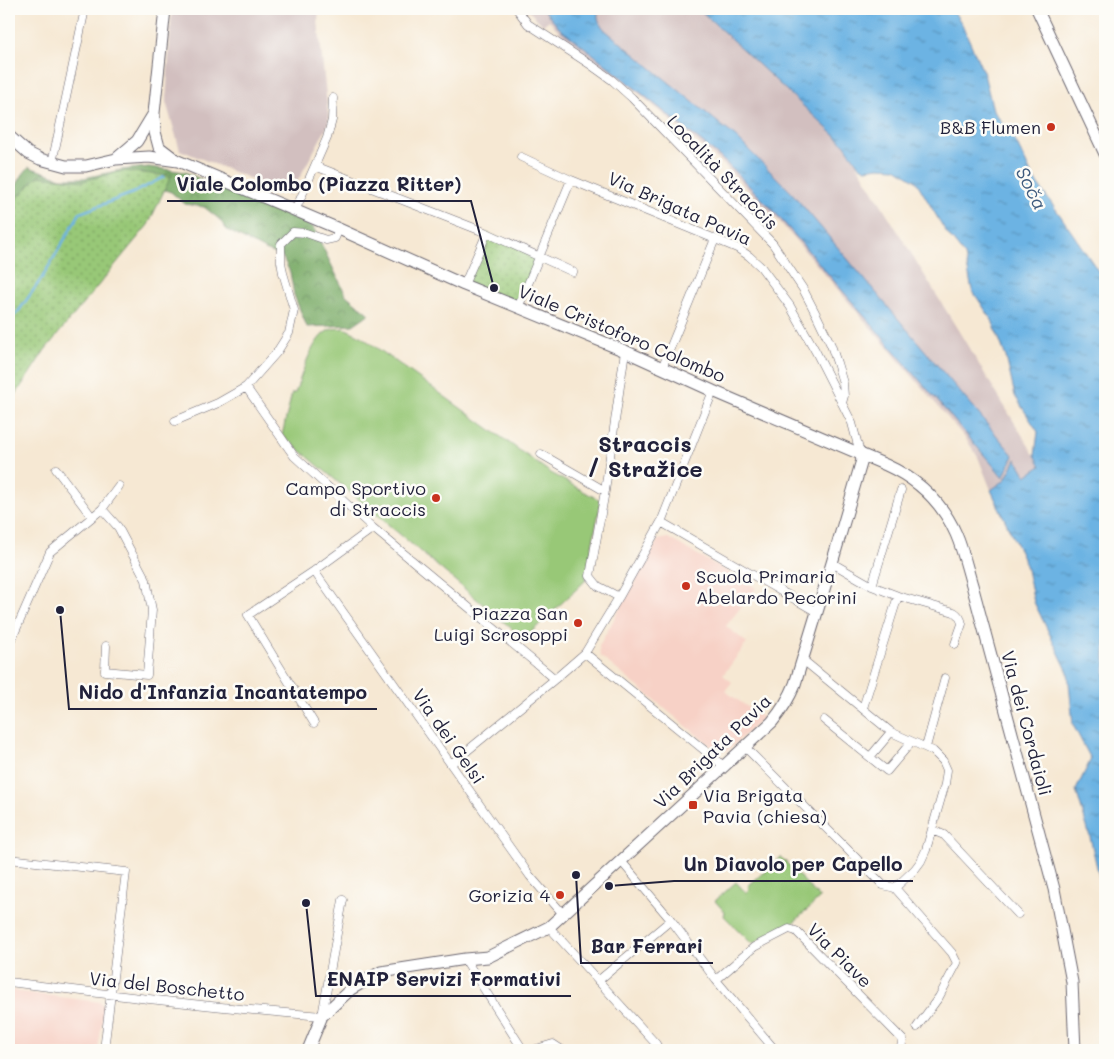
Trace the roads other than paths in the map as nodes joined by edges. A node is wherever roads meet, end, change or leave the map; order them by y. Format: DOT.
graph roads {
  1 [pos="85,9"];
  2 [pos="165,9"];
  3 [pos="517,9"];
  4 [pos="1037,9"];
  5 [pos="333,98"];
  6 [pos="154,113"];
  7 [pos="9,136"];
  8 [pos="1105,154"];
  9 [pos="521,157"];
  10 [pos="116,159"];
  11 [pos="178,162"];
  12 [pos="52,163"];
  13 [pos="315,166"];
  14 [pos="571,180"];
  15 [pos="295,210"];
  16 [pos="339,229"];
  17 [pos="487,233"];
  18 [pos="715,239"];
  19 [pos="539,257"];
  20 [pos="573,272"];
  21 [pos="464,285"];
  22 [pos="518,308"];
  23 [pos="624,351"];
  24 [pos="662,368"];
  25 [pos="246,387"];
  26 [pos="713,391"];
  27 [pos="842,403"];
  28 [pos="175,421"];
  29 [pos="860,453"];
  30 [pos="541,454"];
  31 [pos="56,469"];
  32 [pos="119,486"];
  33 [pos="901,490"];
  34 [pos="605,491"];
  35 [pos="102,509"];
  36 [pos="92,517"];
  37 [pos="661,522"];
  38 [pos="373,528"];
  39 [pos="832,563"];
  40 [pos="314,571"];
  41 [pos="872,586"];
  42 [pos="898,596"];
  43 [pos="619,597"];
  44 [pos="817,612"];
  45 [pos="9,642"];
  46 [pos="955,644"];
  47 [pos="106,646"];
  48 [pos="585,653"];
  49 [pos="803,660"];
  50 [pos="946,678"];
  51 [pos="555,679"];
  52 [pos="863,708"];
  53 [pos="824,720"];
  54 [pos="314,723"];
  55 [pos="891,732"];
  56 [pos="910,742"];
  57 [pos="745,747"];
  58 [pos="926,747"];
  59 [pos="870,757"];
  60 [pos="451,764"];
  61 [pos="724,767"];
  62 [pos="932,830"];
  63 [pos="9,859"];
  64 [pos="621,861"];
  65 [pos="895,888"];
  66 [pos="343,900"];
  67 [pos="564,914"];
  68 [pos="1018,914"];
  69 [pos="671,920"];
  70 [pos="549,927"];
  71 [pos="465,959"];
  72 [pos="716,980"];
  73 [pos="598,981"];
  74 [pos="9,982"];
  75 [pos="111,995"];
  76 [pos="322,1016"];
  77 [pos="917,1027"];
  78 [pos="104,1050"];
  79 [pos="308,1050"];
  80 [pos="523,1050"];
  81 [pos="533,1050"];
  82 [pos="562,1050"];
  83 [pos="659,1050"];
  84 [pos="775,1050"];
  85 [pos="900,1050"];
  86 [pos="1074,1050"];
  1 -- 12 [label="street"];
  2 -- 6 [label="street"];
  3 -- 27 [label="street, Località Straccis"];
  4 -- 8 [label="street"];
  5 -- 13 [label="street"];
  6 -- 10 [label="street"];
  6 -- 11 [label="street, Viale Cristoforo Colombo"];
  7 -- 12 [label="street, Viale Cristoforo Colombo"];
  9 -- 14 [label="street, Via Brigata Pavia"];
  10 -- 11 [label="street, Viale Cristoforo Colombo"];
  10 -- 12 [label="street, Viale Cristoforo Colombo"];
  11 -- 15 [label="street, Viale Cristoforo Colombo"];
  13 -- 15 [label="street"];
  13 -- 17 [label="street"];
  14 -- 18 [label="street, Via Brigata Pavia"];
  14 -- 19 [label="street"];
  15 -- 16 [label="street, Viale Cristoforo Colombo"];
  16 -- 21 [label="street, Viale Cristoforo Colombo"];
  16 -- 25 [label="street"];
  17 -- 19 [label="street"];
  17 -- 21 [label="street"];
  18 -- 24 [label="street"];
  18 -- 27 [label="street, Via Brigata Pavia"];
  19 -- 20 [label="street"];
  19 -- 22 [label="street"];
  21 -- 22 [label="street, Viale Cristoforo Colombo"];
  22 -- 23 [label="street, Viale Cristoforo Colombo"];
  23 -- 24 [label="street, Viale Cristoforo Colombo"];
  23 -- 34 [label="street"];
  24 -- 26 [label="street, Viale Cristoforo Colombo"];
  25 -- 28 [label="street"];
  25 -- 38 [label="street"];
  26 -- 29 [label="street, Viale Cristoforo Colombo"];
  26 -- 37 [label="street"];
  27 -- 29 [label="street, Via Brigata Pavia"];
  29 -- 39 [label="street, Via Brigata Pavia"];
  29 -- 86 [label="street, Via dei Cordaioli"];
  30 -- 34 [label="street"];
  31 -- 36 [label="street"];
  32 -- 35 [label="street"];
  33 -- 41 [label="street"];
  34 -- 43 [label="street"];
  35 -- 36 [label="street"];
  35 -- 47 [label="street"];
  36 -- 45 [label="street"];
  37 -- 43 [label="street"];
  37 -- 44 [label="street"];
  38 -- 40 [label="street"];
  38 -- 51 [label="street"];
  39 -- 41 [label="street"];
  39 -- 44 [label="street, Via Brigata Pavia"];
  40 -- 54 [label="street"];
  40 -- 60 [label="street, Via dei Gelsi"];
  41 -- 42 [label="street"];
  42 -- 46 [label="street"];
  42 -- 52 [label="street"];
  43 -- 48 [label="street"];
  44 -- 49 [label="street, Via Brigata Pavia"];
  48 -- 51 [label="street"];
  48 -- 61 [label="street"];
  49 -- 52 [label="street"];
  49 -- 57 [label="street, Via Brigata Pavia"];
  50 -- 58 [label="street"];
  51 -- 60 [label="street"];
  52 -- 55 [label="street"];
  53 -- 59 [label="street"];
  55 -- 56 [label="street"];
  55 -- 59 [label="street"];
  56 -- 58 [label="street"];
  56 -- 59 [label="street"];
  57 -- 61 [label="street, Via Brigata Pavia"];
  57 -- 65 [label="street"];
  58 -- 62 [label="street"];
  60 -- 67 [label="street, Via dei Gelsi"];
  61 -- 64 [label="street, Via Brigata Pavia"];
  62 -- 65 [label="street"];
  62 -- 68 [label="street"];
  63 -- 75 [label="street"];
  64 -- 67 [label="street, Via Brigata Pavia"];
  64 -- 69 [label="street"];
  65 -- 77 [label="street"];
  66 -- 76 [label="street"];
  67 -- 70 [label="street, Via Brigata Pavia"];
  69 -- 72 [label="street"];
  69 -- 73 [label="street"];
  70 -- 71 [label="street, Via Brigata Pavia"];
  70 -- 73 [label="street"];
  71 -- 76 [label="street, Via Brigata Pavia"];
  71 -- 80 [label="street"];
  72 -- 84 [label="street"];
  72 -- 85 [label="street, Via Piave"];
  73 -- 83 [label="street"];
  74 -- 75 [label="street, Via del Boschetto"];
  75 -- 76 [label="street, Via del Boschetto"];
  75 -- 78 [label="street"];
  76 -- 79 [label="street, Via Brigata Pavia"];
  81 -- 82 [label="street"];
}
